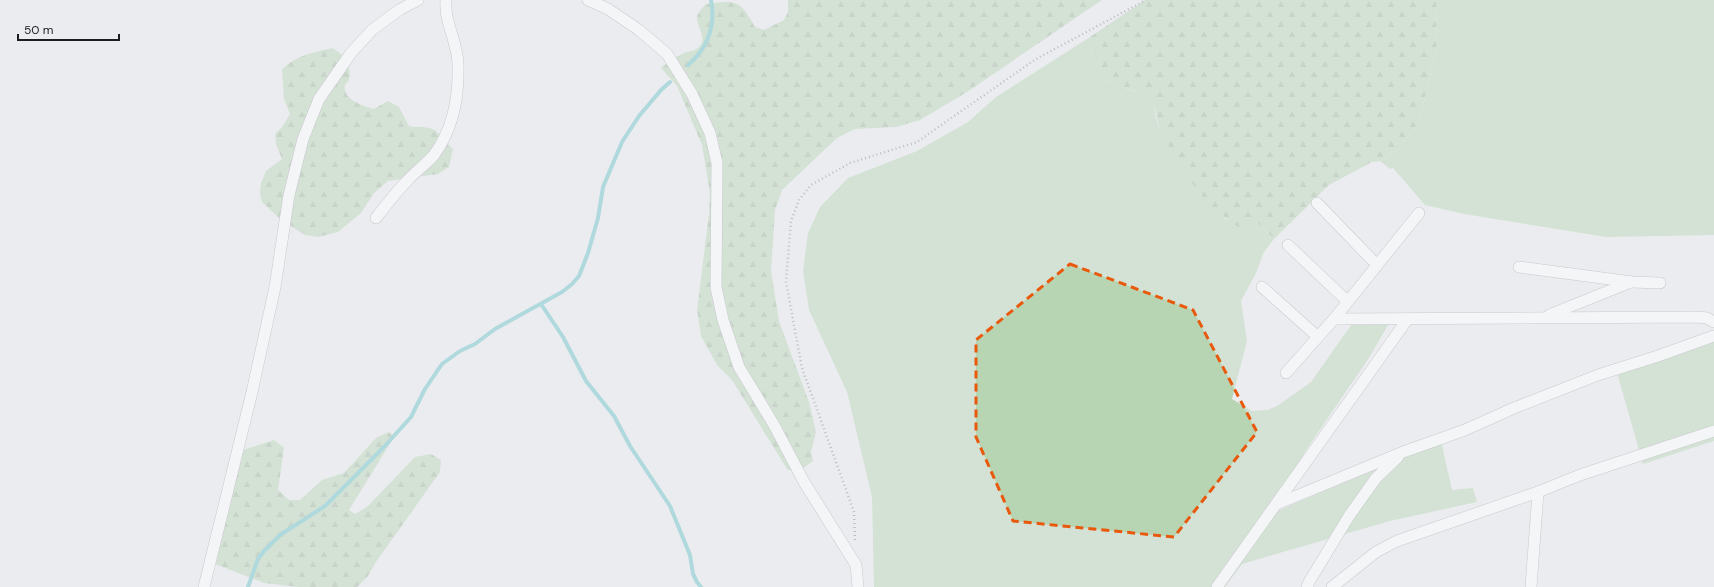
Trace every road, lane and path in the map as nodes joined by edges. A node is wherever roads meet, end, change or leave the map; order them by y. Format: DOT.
graph roads {
  1 [pos="418,0"];
  2 [pos="446,0"];
  3 [pos="588,0"];
  4 [pos="1146,0"];
  5 [pos="1317,203"];
  6 [pos="1419,213"];
  7 [pos="376,218"];
  8 [pos="1288,245"];
  9 [pos="1377,265"];
  10 [pos="1519,267"];
  11 [pos="1632,282"];
  12 [pos="1660,283"];
  13 [pos="1262,287"];
  14 [pos="1347,302"];
  15 [pos="1543,318"];
  16 [pos="1334,320"];
  17 [pos="1407,320"];
  18 [pos="1714,322"];
  19 [pos="1714,336"];
  20 [pos="1318,337"];
  21 [pos="1286,373"];
  22 [pos="1714,431"];
  23 [pos="1403,452"];
  24 [pos="1538,492"];
  25 [pos="1277,504"];
  26 [pos="855,542"];
  27 [pos="204,587"];
  28 [pos="858,587"];
  29 [pos="1217,587"];
  30 [pos="1307,587"];
  31 [pos="1332,587"];
  32 [pos="1531,587"];
  1 -- 27 [label="street"];
  2 -- 7 [label="street"];
  3 -- 28 [label="street"];
  4 -- 26 [label="path"];
  5 -- 9 [label="street"];
  6 -- 9 [label="street"];
  8 -- 14 [label="street"];
  9 -- 14 [label="street"];
  10 -- 11 [label="street"];
  11 -- 12 [label="street"];
  11 -- 15 [label="street"];
  13 -- 20 [label="street"];
  14 -- 16 [label="street"];
  15 -- 17 [label="street"];
  15 -- 18 [label="street"];
  16 -- 17 [label="street"];
  16 -- 20 [label="street"];
  17 -- 25 [label="street"];
  19 -- 23 [label="street"];
  20 -- 21 [label="street"];
  22 -- 24 [label="street"];
  23 -- 25 [label="street"];
  23 -- 30 [label="street"];
  24 -- 31 [label="street"];
  24 -- 32 [label="street"];
  25 -- 29 [label="street"];
}
